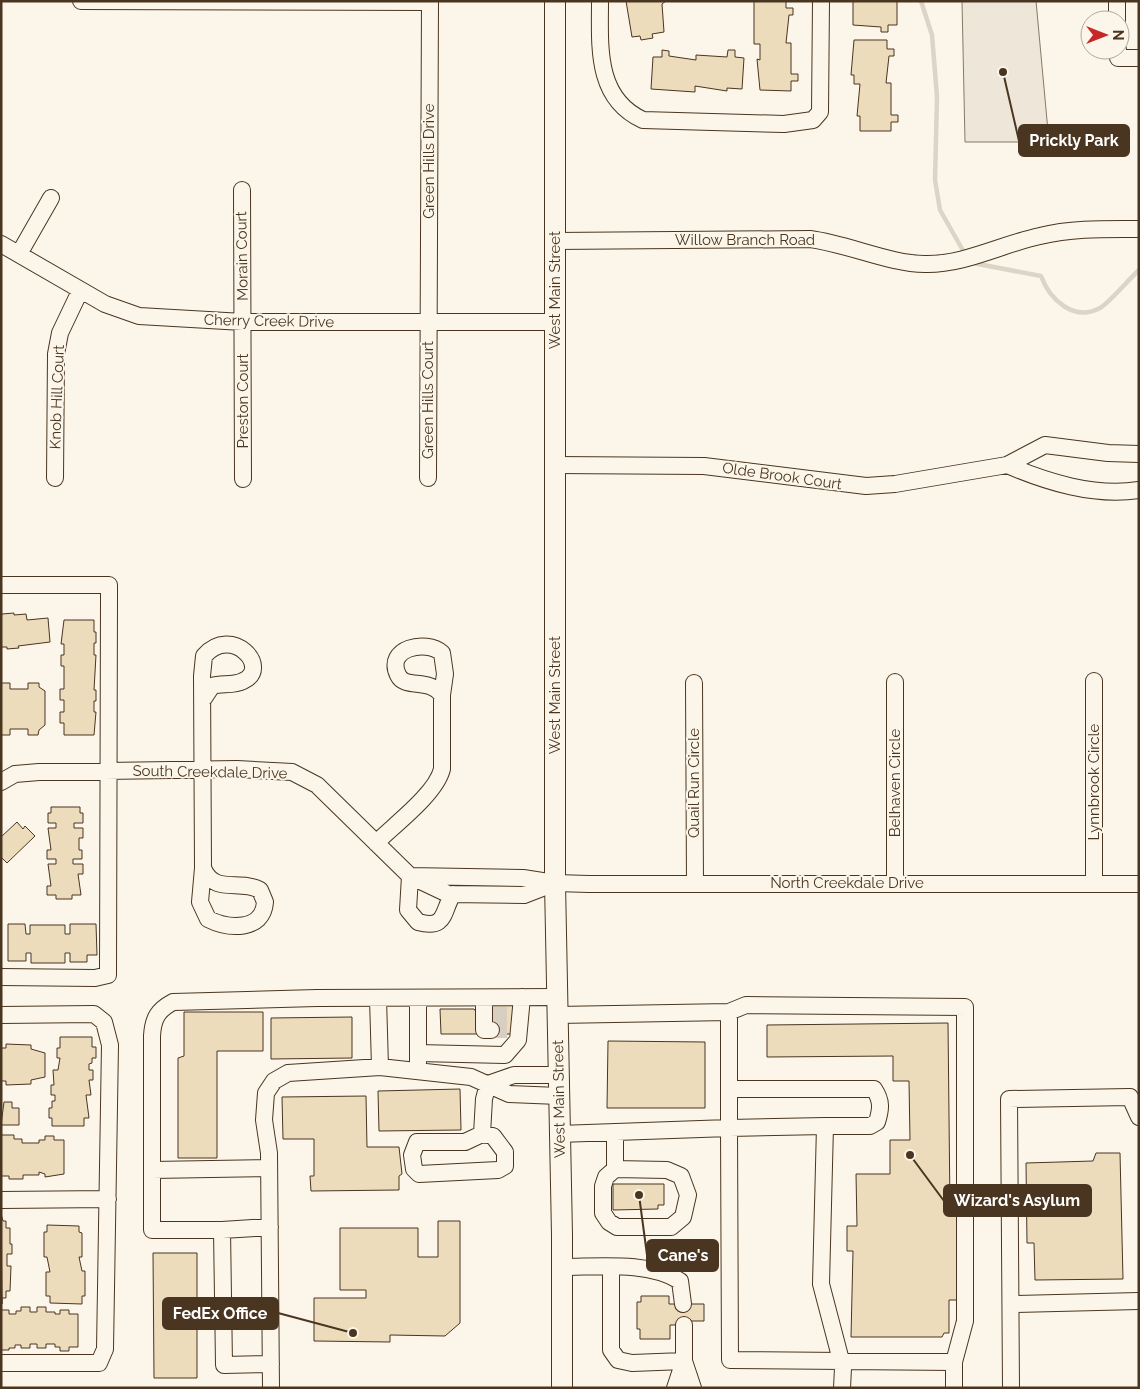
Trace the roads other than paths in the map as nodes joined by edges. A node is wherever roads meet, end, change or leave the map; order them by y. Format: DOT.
graph roads {
  1 [pos="81,1"];
  2 [pos="554,1"];
  3 [pos="600,1"];
  4 [pos="820,1"];
  5 [pos="430,2"];
  6 [pos="242,190"];
  7 [pos="51,198"];
  8 [pos="1139,229"];
  9 [pos="554,241"];
  10 [pos="1,244"];
  11 [pos="19,254"];
  12 [pos="80,291"];
  13 [pos="243,322"];
  14 [pos="428,322"];
  15 [pos="555,322"];
  16 [pos="1139,454"];
  17 [pos="555,465"];
  18 [pos="1006,465"];
  19 [pos="55,478"];
  20 [pos="428,478"];
  21 [pos="243,479"];
  22 [pos="1139,490"];
  23 [pos="1,585"];
  24 [pos="1094,681"];
  25 [pos="895,682"];
  26 [pos="694,683"];
  27 [pos="442,695"];
  28 [pos="204,698"];
  29 [pos="204,770"];
  30 [pos="109,771"];
  31 [pos="1,782"];
  32 [pos="376,843"];
  33 [pos="203,868"];
  34 [pos="410,876"];
  35 [pos="694,883"];
  36 [pos="554,884"];
  37 [pos="895,884"];
  38 [pos="1094,884"];
  39 [pos="1139,884"];
  40 [pos="453,894"];
  41 [pos="1,977"];
  42 [pos="522,997"];
  43 [pos="378,998"];
  44 [pos="418,998"];
  45 [pos="484,998"];
  46 [pos="557,1006"];
  47 [pos="729,1012"];
  48 [pos="1,1015"];
  49 [pos="489,1020"];
  50 [pos="418,1053"];
  51 [pos="470,1054"];
  52 [pos="380,1067"];
  53 [pos="418,1072"];
  54 [pos="558,1074"];
  55 [pos="471,1077"];
  56 [pos="488,1084"];
  57 [pos="729,1089"];
  58 [pos="558,1096"];
  59 [pos="1139,1117"];
  60 [pos="825,1126"];
  61 [pos="729,1128"];
  62 [pos="615,1132"];
  63 [pos="482,1134"];
  64 [pos="560,1134"];
  65 [pos="269,1168"];
  66 [pos="615,1169"];
  67 [pos="152,1170"];
  68 [pos="1,1200"];
  69 [pos="108,1200"];
  70 [pos="270,1227"];
  71 [pos="222,1230"];
  72 [pos="562,1267"];
  73 [pos="611,1267"];
  74 [pos="1139,1300"];
  75 [pos="683,1304"];
  76 [pos="1011,1304"];
  77 [pos="684,1325"];
  78 [pos="684,1361"];
  79 [pos="841,1362"];
  80 [pos="954,1362"];
  81 [pos="1,1364"];
  82 [pos="271,1364"];
  83 [pos="272,1388"];
  84 [pos="562,1388"];
  85 [pos="675,1388"];
  86 [pos="694,1388"];
  87 [pos="842,1388"];
  88 [pos="954,1388"];
  89 [pos="1011,1388"];
  1 -- 5 [label="street"];
  2 -- 9 [label="main road, West Main Street"];
  3 -- 4 [label="street"];
  5 -- 14 [label="street, Green Hills Drive"];
  6 -- 13 [label="street, Morain Court"];
  7 -- 11 [label="street"];
  8 -- 9 [label="street, Willow Branch Road"];
  9 -- 15 [label="main road, West Main Street"];
  10 -- 11 [label="street, Cherry Creek Drive"];
  11 -- 12 [label="street, Cherry Creek Drive"];
  12 -- 13 [label="street, Cherry Creek Drive"];
  12 -- 19 [label="street, Knob Hill Court"];
  13 -- 14 [label="street, Cherry Creek Drive"];
  13 -- 21 [label="street, Preston Court"];
  14 -- 15 [label="street, Cherry Creek Drive"];
  14 -- 20 [label="street, Green Hills Court"];
  15 -- 17 [label="main road, West Main Street"];
  16 -- 18 [label="street, Olde Brook Court"];
  17 -- 18 [label="street, Olde Brook Court"];
  17 -- 36 [label="main road, West Main Street"];
  18 -- 22 [label="street"];
  23 -- 30 [label="street"];
  24 -- 38 [label="street, Lynnbrook Circle"];
  25 -- 37 [label="street, Belhaven Circle"];
  26 -- 35 [label="street, Quail Run Circle"];
  27 -- 32 [label="street"];
  28 -- 29 [label="street"];
  29 -- 30 [label="street, South Creekdale Drive"];
  29 -- 32 [label="street, South Creekdale Drive"];
  29 -- 33 [label="street"];
  30 -- 31 [label="street, South Creekdale Drive"];
  30 -- 41 [label="street"];
  32 -- 34 [label="street, South Creekdale Drive"];
  33 -- 33 [label="street"];
  34 -- 36 [label="street"];
  34 -- 40 [label="street, South Creekdale Drive"];
  34 -- 40 [label="street"];
  35 -- 36 [label="street, North Creekdale Drive"];
  35 -- 37 [label="street, North Creekdale Drive"];
  36 -- 40 [label="street, South Creekdale Drive"];
  36 -- 46 [label="main road, West Main Street"];
  37 -- 38 [label="street, North Creekdale Drive"];
  38 -- 39 [label="street, North Creekdale Drive"];
  42 -- 45 [label="street"];
  42 -- 46 [label="street"];
  42 -- 51 [label="street"];
  43 -- 44 [label="street"];
  43 -- 52 [label="street"];
  43 -- 67 [label="street"];
  44 -- 45 [label="street"];
  44 -- 50 [label="street"];
  45 -- 49 [label="street"];
  46 -- 47 [label="street"];
  46 -- 54 [label="main road, West Main Street"];
  47 -- 57 [label="street"];
  47 -- 80 [label="street"];
  48 -- 69 [label="street"];
  50 -- 51 [label="street"];
  50 -- 53 [label="street"];
  51 -- 55 [label="street"];
  52 -- 53 [label="street"];
  52 -- 65 [label="street"];
  53 -- 55 [label="street"];
  54 -- 56 [label="street"];
  54 -- 58 [label="main road, West Main Street"];
  55 -- 56 [label="street"];
  56 -- 58 [label="street"];
  56 -- 63 [label="street"];
  57 -- 60 [label="street"];
  57 -- 61 [label="street"];
  58 -- 64 [label="main road, West Main Street"];
  59 -- 76 [label="street"];
  60 -- 61 [label="street"];
  60 -- 79 [label="street"];
  61 -- 62 [label="street"];
  61 -- 79 [label="street"];
  62 -- 64 [label="street"];
  62 -- 66 [label="street"];
  63 -- 63 [label="street"];
  64 -- 72 [label="main road, West Main Street"];
  65 -- 67 [label="street"];
  65 -- 70 [label="street"];
  66 -- 66 [label="street"];
  67 -- 71 [label="street"];
  68 -- 69 [label="street"];
  69 -- 81 [label="street"];
  70 -- 71 [label="street"];
  70 -- 82 [label="street"];
  71 -- 82 [label="street"];
  72 -- 73 [label="street"];
  72 -- 84 [label="main road, West Main Street"];
  73 -- 75 [label="street"];
  73 -- 78 [label="street"];
  74 -- 76 [label="street"];
  76 -- 89 [label="street"];
  77 -- 78 [label="street"];
  78 -- 85 [label="street"];
  78 -- 86 [label="street"];
  79 -- 80 [label="street"];
  79 -- 87 [label="street"];
  80 -- 88 [label="street"];
  82 -- 83 [label="street"];
}
